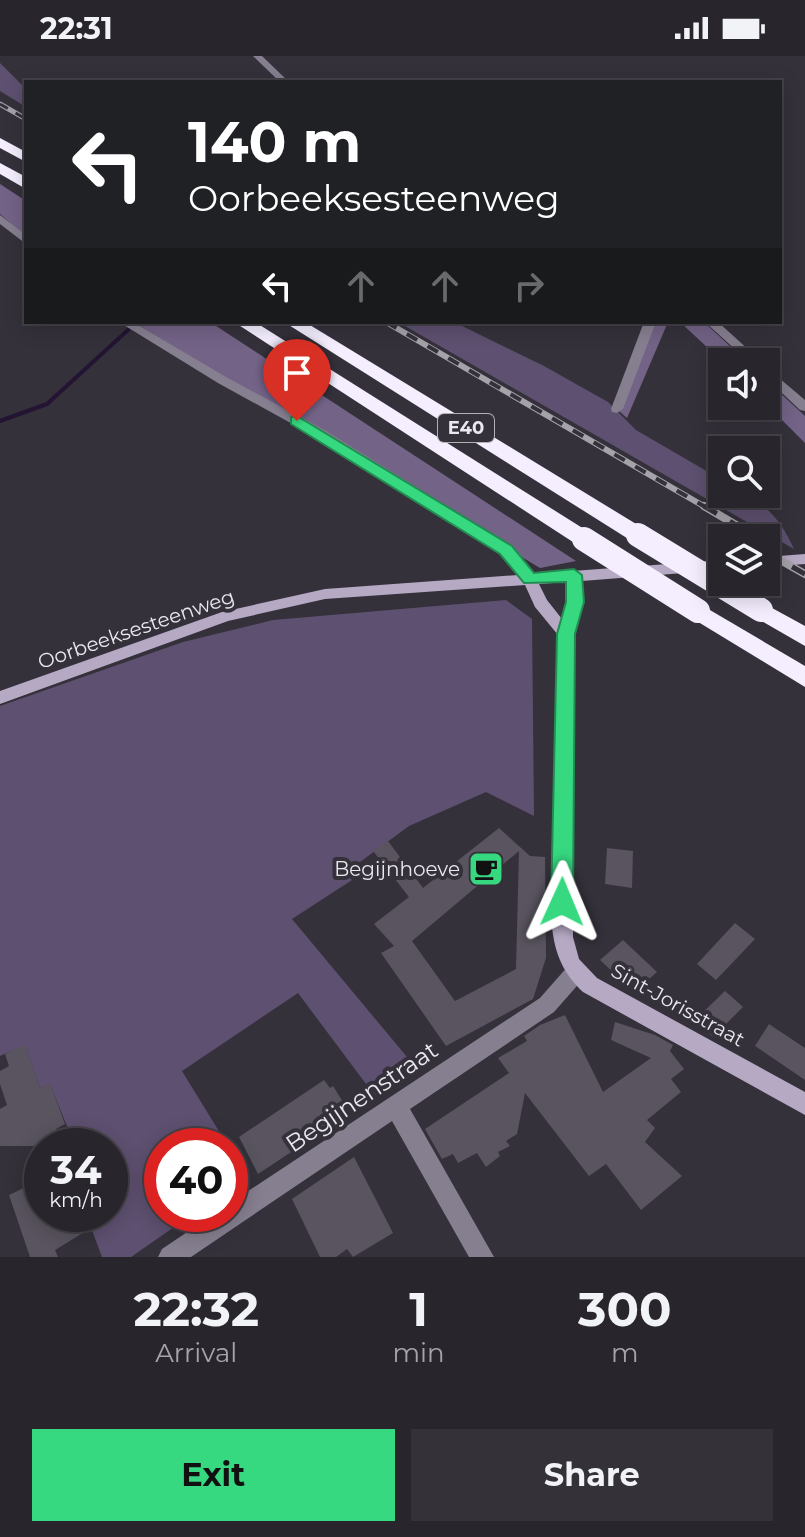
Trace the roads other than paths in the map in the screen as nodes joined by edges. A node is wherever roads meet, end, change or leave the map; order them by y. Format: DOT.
graph roads {
  1 [pos="257,56"];
  2 [pos="283,80"];
  3 [pos="0,142"];
  4 [pos="24,157"];
  5 [pos="0,167"];
  6 [pos="24,183"];
  7 [pos="0,218"];
  8 [pos="24,239"];
  9 [pos="128,324"];
  10 [pos="246,324"];
  11 [pos="296,324"];
  12 [pos="649,324"];
  13 [pos="713,324"];
  14 [pos="740,348"];
  15 [pos="780,384"];
  16 [pos="805,407"];
  17 [pos="617,409"];
  18 [pos="805,559"];
  19 [pos="780,561"];
  20 [pos="708,566"];
  21 [pos="574,575"];
  22 [pos="530,579"];
  23 [pos="566,634"];
  24 [pos="805,637"];
  25 [pos="805,678"];
  26 [pos="0,698"];
  27 [pos="576,972"];
  28 [pos="805,1104"];
  29 [pos="395,1105"];
  30 [pos="170,1257"];
  31 [pos="482,1257"];
  1 -- 2 [label="street"];
  3 -- 4 [label="highway"];
  5 -- 6 [label="highway"];
  7 -- 8 [label="street"];
  9 -- 22 [label="street"];
  10 -- 25 [label="highway, E40, bridge"];
  11 -- 24 [label="highway, E40, bridge"];
  12 -- 17 [label="street"];
  13 -- 14 [label="street"];
  15 -- 16 [label="street"];
  18 -- 19 [label="street"];
  20 -- 21 [label="street, Oorbeeksesteenweg"];
  21 -- 22 [label="street, Oorbeeksesteenweg"];
  21 -- 23 [label="street"];
  22 -- 23 [label="street"];
  22 -- 26 [label="street, Oorbeeksesteenweg"];
  23 -- 27 [label="street"];
  27 -- 28 [label="street, Sint-Jorisstraat"];
  27 -- 29 [label="street, Begijnenstraat"];
  29 -- 30 [label="street, Begijnenstraat"];
  29 -- 31 [label="street"];
}
